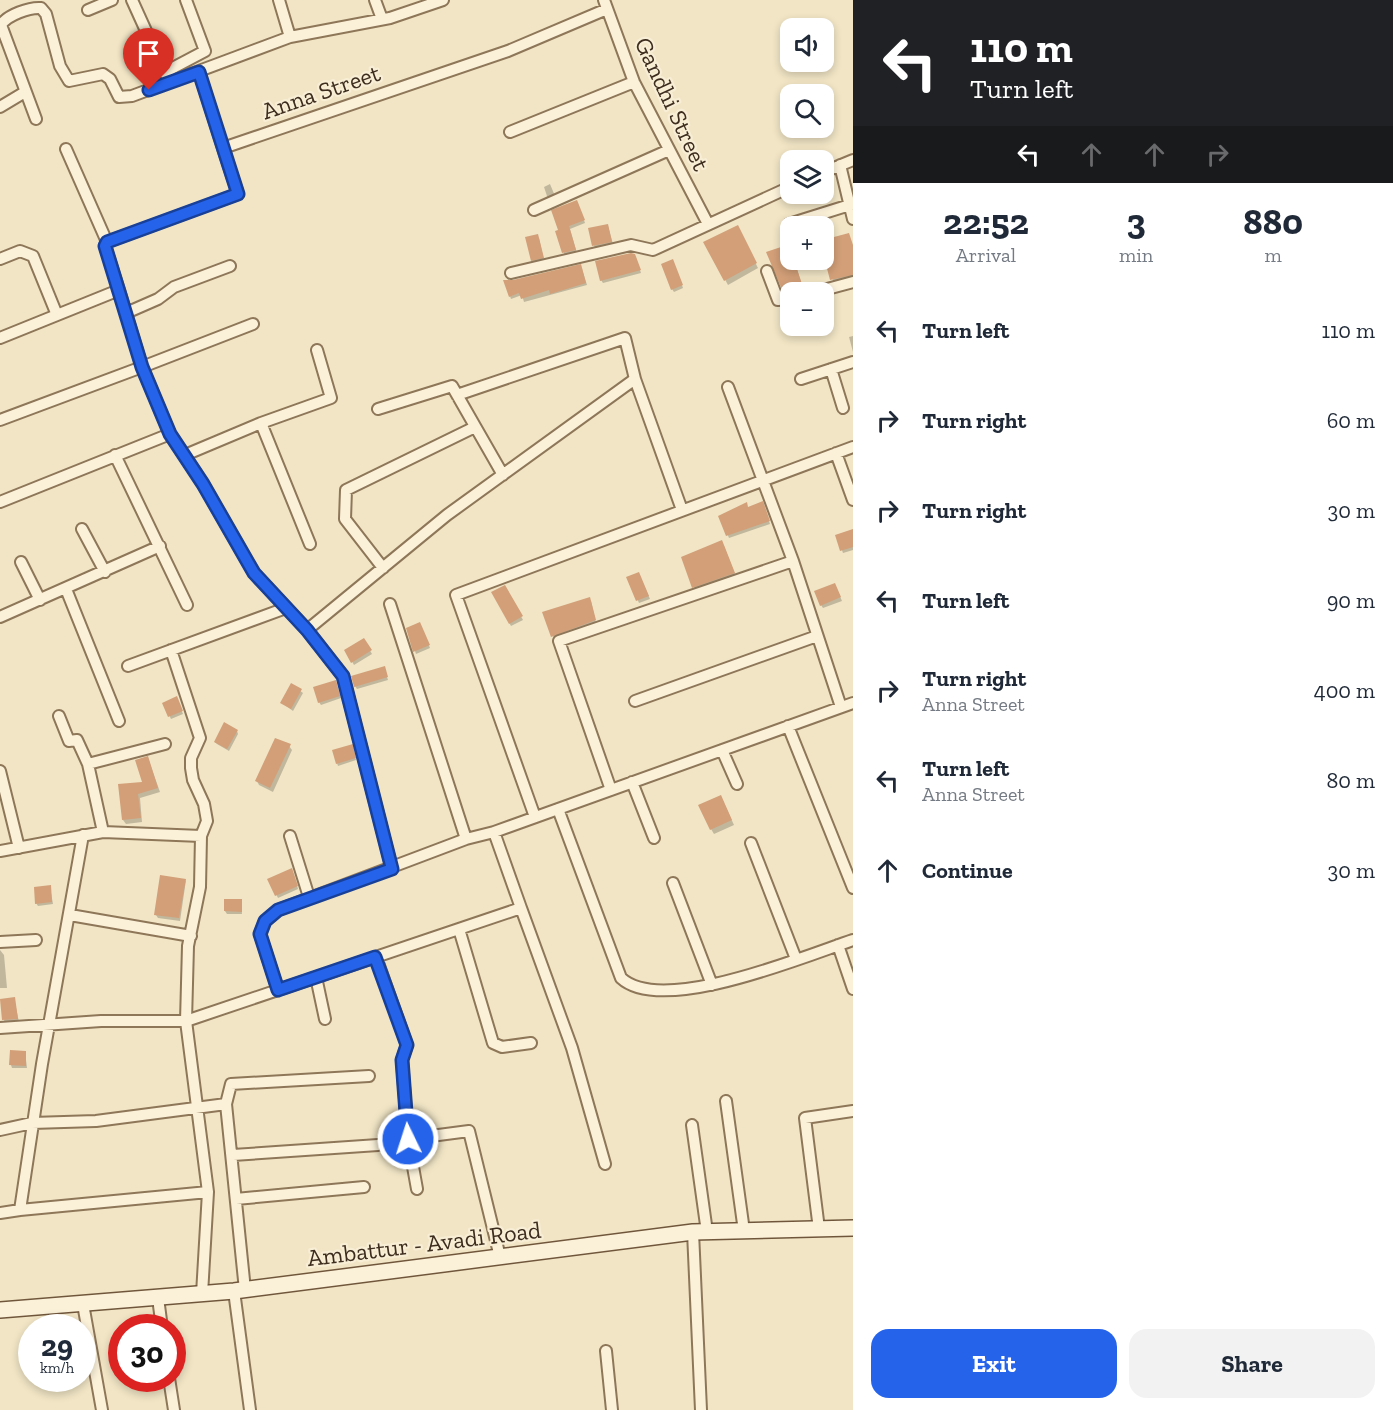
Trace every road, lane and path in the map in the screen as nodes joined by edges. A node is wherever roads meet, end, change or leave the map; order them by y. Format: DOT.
graph roads {
  1 [pos="112,0"];
  2 [pos="132,0"];
  3 [pos="186,0"];
  4 [pos="279,0"];
  5 [pos="375,0"];
  6 [pos="443,0"];
  7 [pos="606,5"];
  8 [pos="88,10"];
  9 [pos="382,19"];
  10 [pos="1,23"];
  11 [pos="290,37"];
  12 [pos="199,72"];
  13 [pos="166,79"];
  14 [pos="634,82"];
  15 [pos="25,92"];
  16 [pos="0,107"];
  17 [pos="36,119"];
  18 [pos="510,132"];
  19 [pos="223,148"];
  20 [pos="66,149"];
  21 [pos="669,150"];
  22 [pos="853,160"];
  23 [pos="840,165"];
  24 [pos="834,168"];
  25 [pos="780,192"];
  26 [pos="851,204"];
  27 [pos="534,210"];
  28 [pos="814,216"];
  29 [pos="853,219"];
  30 [pos="708,224"];
  31 [pos="107,242"];
  32 [pos="0,259"];
  33 [pos="230,266"];
  34 [pos="767,271"];
  35 [pos="511,273"];
  36 [pos="853,282"];
  37 [pos="834,287"];
  38 [pos="119,290"];
  39 [pos="780,300"];
  40 [pos="126,313"];
  41 [pos="57,315"];
  42 [pos="253,324"];
  43 [pos="0,338"];
  44 [pos="317,350"];
  45 [pos="853,362"];
  46 [pos="142,367"];
  47 [pos="831,369"];
  48 [pos="635,379"];
  49 [pos="801,379"];
  50 [pos="728,387"];
  51 [pos="457,395"];
  52 [pos="843,408"];
  53 [pos="378,409"];
  54 [pos="0,420"];
  55 [pos="261,423"];
  56 [pos="475,427"];
  57 [pos="170,434"];
  58 [pos="853,447"];
  59 [pos="836,453"];
  60 [pos="115,455"];
  61 [pos="185,456"];
  62 [pos="503,474"];
  63 [pos="762,481"];
  64 [pos="853,500"];
  65 [pos="0,502"];
  66 [pos="682,510"];
  67 [pos="82,529"];
  68 [pos="310,544"];
  69 [pos="160,546"];
  70 [pos="793,561"];
  71 [pos="21,562"];
  72 [pos="383,568"];
  73 [pos="105,572"];
  74 [pos="66,589"];
  75 [pos="39,600"];
  76 [pos="390,604"];
  77 [pos="188,605"];
  78 [pos="286,608"];
  79 [pos="0,617"];
  80 [pos="307,630"];
  81 [pos="817,636"];
  82 [pos="171,650"];
  83 [pos="128,666"];
  84 [pos="635,701"];
  85 [pos="853,703"];
  86 [pos="841,707"];
  87 [pos="59,716"];
  88 [pos="119,721"];
  89 [pos="788,726"];
  90 [pos="165,744"];
  91 [pos="723,750"];
  92 [pos="88,764"];
  93 [pos="0,771"];
  94 [pos="632,782"];
  95 [pos="737,784"];
  96 [pos="611,790"];
  97 [pos="558,809"];
  98 [pos="536,817"];
  99 [pos="103,832"];
  100 [pos="494,832"];
  101 [pos="83,836"];
  102 [pos="201,836"];
  103 [pos="290,836"];
  104 [pos="654,838"];
  105 [pos="466,839"];
  106 [pos="751,843"];
  107 [pos="19,848"];
  108 [pos="0,851"];
  109 [pos="392,869"];
  110 [pos="673,883"];
  111 [pos="853,888"];
  112 [pos="309,897"];
  113 [pos="521,908"];
  114 [pos="70,915"];
  115 [pos="459,929"];
  116 [pos="191,936"];
  117 [pos="36,940"];
  118 [pos="853,940"];
  119 [pos="0,942"];
  120 [pos="838,945"];
  121 [pos="375,957"];
  122 [pos="796,959"];
  123 [pos="316,977"];
  124 [pos="711,985"];
  125 [pos="853,989"];
  126 [pos="278,990"];
  127 [pos="325,1019"];
  128 [pos="186,1021"];
  129 [pos="49,1023"];
  130 [pos="0,1028"];
  131 [pos="531,1042"];
  132 [pos="369,1076"];
  133 [pos="726,1101"];
  134 [pos="226,1104"];
  135 [pos="197,1107"];
  136 [pos="853,1111"];
  137 [pos="32,1123"];
  138 [pos="692,1125"];
  139 [pos="0,1130"];
  140 [pos="408,1139"];
  141 [pos="378,1145"];
  142 [pos="233,1155"];
  143 [pos="605,1164"];
  144 [pos="364,1186"];
  145 [pos="417,1189"];
  146 [pos="208,1192"];
  147 [pos="236,1199"];
  148 [pos="20,1210"];
  149 [pos="0,1213"];
  150 [pos="853,1228"];
  151 [pos="819,1229"];
  152 [pos="744,1231"];
  153 [pos="700,1232"];
  154 [pos="500,1257"];
  155 [pos="239,1291"];
  156 [pos="202,1294"];
  157 [pos="158,1298"];
  158 [pos="83,1304"];
  159 [pos="0,1310"];
  160 [pos="160,1314"];
  161 [pos="606,1351"];
  162 [pos="171,1392"];
  163 [pos="102,1410"];
  164 [pos="174,1410"];
  165 [pos="250,1410"];
  166 [pos="612,1410"];
  167 [pos="700,1410"];
  1 -- 8 [label="street"];
  2 -- 13 [label="street"];
  3 -- 13 [label="street"];
  4 -- 11 [label="street"];
  5 -- 9 [label="street"];
  6 -- 9 [label="street"];
  7 -- 14 [label="street, Gandhi Street"];
  7 -- 19 [label="street, Anna Street"];
  9 -- 11 [label="street"];
  10 -- 13 [label="street"];
  10 -- 15 [label="street"];
  11 -- 12 [label="street"];
  12 -- 13 [label="street"];
  12 -- 19 [label="street"];
  14 -- 18 [label="street"];
  14 -- 21 [label="street, Gandhi Street"];
  15 -- 16 [label="street"];
  15 -- 17 [label="street"];
  19 -- 31 [label="street"];
  20 -- 31 [label="street"];
  21 -- 27 [label="street"];
  21 -- 30 [label="street, Gandhi Street"];
  22 -- 23 [label="street"];
  23 -- 24 [label="street"];
  23 -- 26 [label="street"];
  25 -- 30 [label="street"];
  26 -- 28 [label="street"];
  26 -- 29 [label="street"];
  30 -- 35 [label="street"];
  31 -- 38 [label="street"];
  32 -- 41 [label="street"];
  33 -- 40 [label="street"];
  34 -- 39 [label="street"];
  36 -- 37 [label="street"];
  38 -- 40 [label="street"];
  38 -- 41 [label="street"];
  40 -- 46 [label="street"];
  41 -- 43 [label="street"];
  42 -- 46 [label="street"];
  44 -- 55 [label="street"];
  45 -- 47 [label="street"];
  46 -- 54 [label="street"];
  46 -- 57 [label="street"];
  47 -- 49 [label="street"];
  47 -- 52 [label="street"];
  48 -- 51 [label="street"];
  48 -- 62 [label="street"];
  48 -- 66 [label="street"];
  50 -- 63 [label="street"];
  51 -- 53 [label="street"];
  51 -- 56 [label="street"];
  55 -- 61 [label="street"];
  55 -- 68 [label="street"];
  56 -- 62 [label="street"];
  56 -- 72 [label="street"];
  57 -- 60 [label="street"];
  57 -- 61 [label="street"];
  58 -- 59 [label="street"];
  59 -- 63 [label="street"];
  59 -- 64 [label="street"];
  60 -- 65 [label="street"];
  60 -- 69 [label="street"];
  61 -- 78 [label="street"];
  62 -- 72 [label="street"];
  63 -- 66 [label="street"];
  63 -- 70 [label="street"];
  66 -- 98 [label="street"];
  67 -- 73 [label="street"];
  69 -- 73 [label="street"];
  69 -- 77 [label="street"];
  70 -- 81 [label="street"];
  70 -- 96 [label="street"];
  71 -- 75 [label="street"];
  72 -- 80 [label="street"];
  73 -- 74 [label="street"];
  74 -- 75 [label="street"];
  74 -- 88 [label="street"];
  75 -- 79 [label="street"];
  76 -- 105 [label="street"];
  78 -- 80 [label="street"];
  78 -- 82 [label="street"];
  80 -- 109 [label="street"];
  81 -- 84 [label="street"];
  81 -- 86 [label="street"];
  82 -- 83 [label="street"];
  82 -- 102 [label="street"];
  85 -- 86 [label="street"];
  86 -- 89 [label="street"];
  87 -- 92 [label="street"];
  89 -- 91 [label="street"];
  89 -- 111 [label="street"];
  90 -- 92 [label="street"];
  91 -- 94 [label="street"];
  91 -- 95 [label="street"];
  92 -- 99 [label="street"];
  93 -- 107 [label="street"];
  94 -- 96 [label="street"];
  94 -- 104 [label="street"];
  96 -- 97 [label="street"];
  97 -- 98 [label="street"];
  97 -- 124 [label="street"];
  98 -- 100 [label="street"];
  99 -- 101 [label="street"];
  99 -- 102 [label="street"];
  100 -- 105 [label="street"];
  100 -- 113 [label="street"];
  101 -- 107 [label="street"];
  101 -- 114 [label="street"];
  102 -- 116 [label="street"];
  103 -- 112 [label="street"];
  105 -- 109 [label="street"];
  106 -- 122 [label="street"];
  107 -- 108 [label="street"];
  109 -- 112 [label="street"];
  110 -- 124 [label="street"];
  112 -- 126 [label="street"];
  113 -- 115 [label="street"];
  113 -- 143 [label="street"];
  114 -- 116 [label="street"];
  114 -- 129 [label="street"];
  115 -- 121 [label="street"];
  115 -- 131 [label="street"];
  116 -- 128 [label="street"];
  117 -- 119 [label="street"];
  118 -- 120 [label="street"];
  120 -- 122 [label="street"];
  120 -- 125 [label="street"];
  121 -- 123 [label="street"];
  121 -- 140 [label="street"];
  122 -- 124 [label="street"];
  123 -- 126 [label="street"];
  123 -- 127 [label="street"];
  126 -- 128 [label="street"];
  128 -- 129 [label="street"];
  128 -- 135 [label="street"];
  129 -- 130 [label="street"];
  129 -- 137 [label="street"];
  132 -- 134 [label="street"];
  133 -- 152 [label="street"];
  134 -- 135 [label="street"];
  134 -- 142 [label="street"];
  135 -- 137 [label="street"];
  135 -- 146 [label="street"];
  136 -- 151 [label="street"];
  137 -- 139 [label="street"];
  137 -- 148 [label="street"];
  138 -- 153 [label="street"];
  140 -- 145 [label="street"];
  140 -- 154 [label="street"];
  141 -- 142 [label="street"];
  142 -- 147 [label="street"];
  144 -- 147 [label="street"];
  146 -- 148 [label="street"];
  146 -- 156 [label="street"];
  147 -- 155 [label="street"];
  148 -- 149 [label="street"];
  150 -- 151 [label="street, Ambattur - Avadi Road"];
  151 -- 152 [label="street, Ambattur - Avadi Road"];
  152 -- 153 [label="street, Ambattur - Avadi Road"];
  153 -- 154 [label="street, Ambattur - Avadi Road"];
  153 -- 167 [label="street"];
  154 -- 155 [label="street, Ambattur - Avadi Road"];
  155 -- 156 [label="street, Ambattur - Avadi Road"];
  155 -- 165 [label="street"];
  156 -- 157 [label="street, Ambattur - Avadi Road"];
  157 -- 158 [label="street, Ambattur - Avadi Road"];
  157 -- 160 [label="street"];
  158 -- 159 [label="street, Ambattur - Avadi Road"];
  158 -- 163 [label="street"];
  161 -- 166 [label="street"];
  162 -- 164 [label="street"];
}
